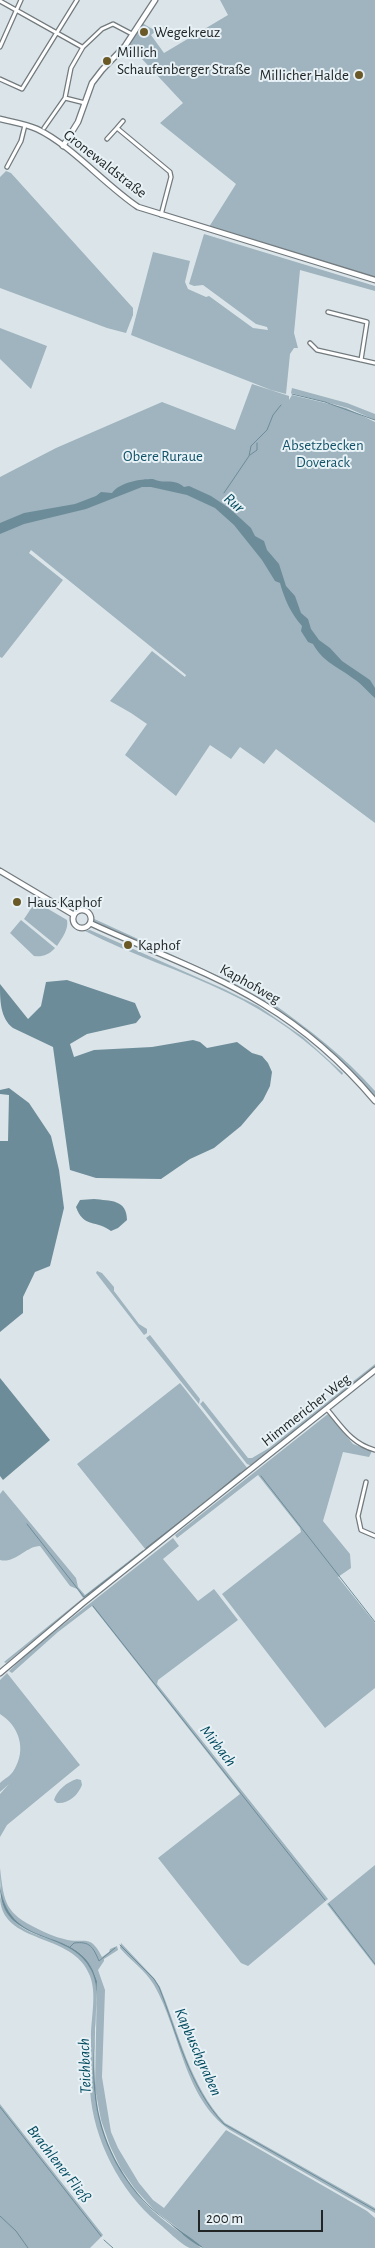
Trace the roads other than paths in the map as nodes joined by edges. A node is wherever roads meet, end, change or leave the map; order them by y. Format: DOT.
graph roads {
  1 [pos="21,0"];
  2 [pos="77,0"];
  3 [pos="155,0"];
  4 [pos="0,1"];
  5 [pos="17,8"];
  6 [pos="58,31"];
  7 [pos="132,34"];
  8 [pos="0,47"];
  9 [pos="82,47"];
  10 [pos="0,79"];
  11 [pos="65,98"];
  12 [pos="84,103"];
  13 [pos="0,119"];
  14 [pos="123,121"];
  15 [pos="25,125"];
  16 [pos="44,128"];
  17 [pos="117,128"];
  18 [pos="107,139"];
  19 [pos="63,146"];
  20 [pos="7,167"];
  21 [pos="161,216"];
  22 [pos="375,280"];
  23 [pos="328,312"];
  24 [pos="310,343"];
  25 [pos="361,360"];
  26 [pos="375,363"];
  27 [pos="0,870"];
  28 [pos="74,915"];
  29 [pos="90,923"];
  30 [pos="375,1101"];
  31 [pos="375,1370"];
  32 [pos="327,1410"];
  33 [pos="375,1450"];
  34 [pos="366,1482"];
  35 [pos="375,1536"];
  36 [pos="0,1673"];
  1 -- 5 [label="street"];
  2 -- 6 [label="street"];
  3 -- 7 [label="main road"];
  4 -- 5 [label="street"];
  5 -- 6 [label="street"];
  5 -- 8 [label="street"];
  6 -- 9 [label="street"];
  6 -- 10 [label="street"];
  7 -- 9 [label="street"];
  7 -- 12 [label="main road"];
  9 -- 11 [label="street"];
  11 -- 12 [label="street"];
  11 -- 16 [label="street"];
  12 -- 19 [label="main road"];
  13 -- 15 [label="main road, Gronewaldstraße"];
  14 -- 17 [label="street"];
  15 -- 19 [label="main road, Gronewaldstraße"];
  15 -- 20 [label="street"];
  17 -- 18 [label="street"];
  17 -- 21 [label="street"];
  19 -- 21 [label="main road, Gronewaldstraße"];
  21 -- 22 [label="main road, Gronewaldstraße"];
  23 -- 25 [label="street"];
  24 -- 25 [label="street"];
  25 -- 26 [label="street"];
  27 -- 28 [label="main road, Kaphofweg"];
  28 -- 29 [label="main road, Kaphofweg"];
  28 -- 29 [label="main road, Kaphofweg"];
  29 -- 30 [label="main road, Kaphofweg"];
  31 -- 32 [label="main road, Himmericher Weg"];
  32 -- 33 [label="street"];
  32 -- 36 [label="main road, Himmericher Weg"];
  34 -- 35 [label="street"];
}
